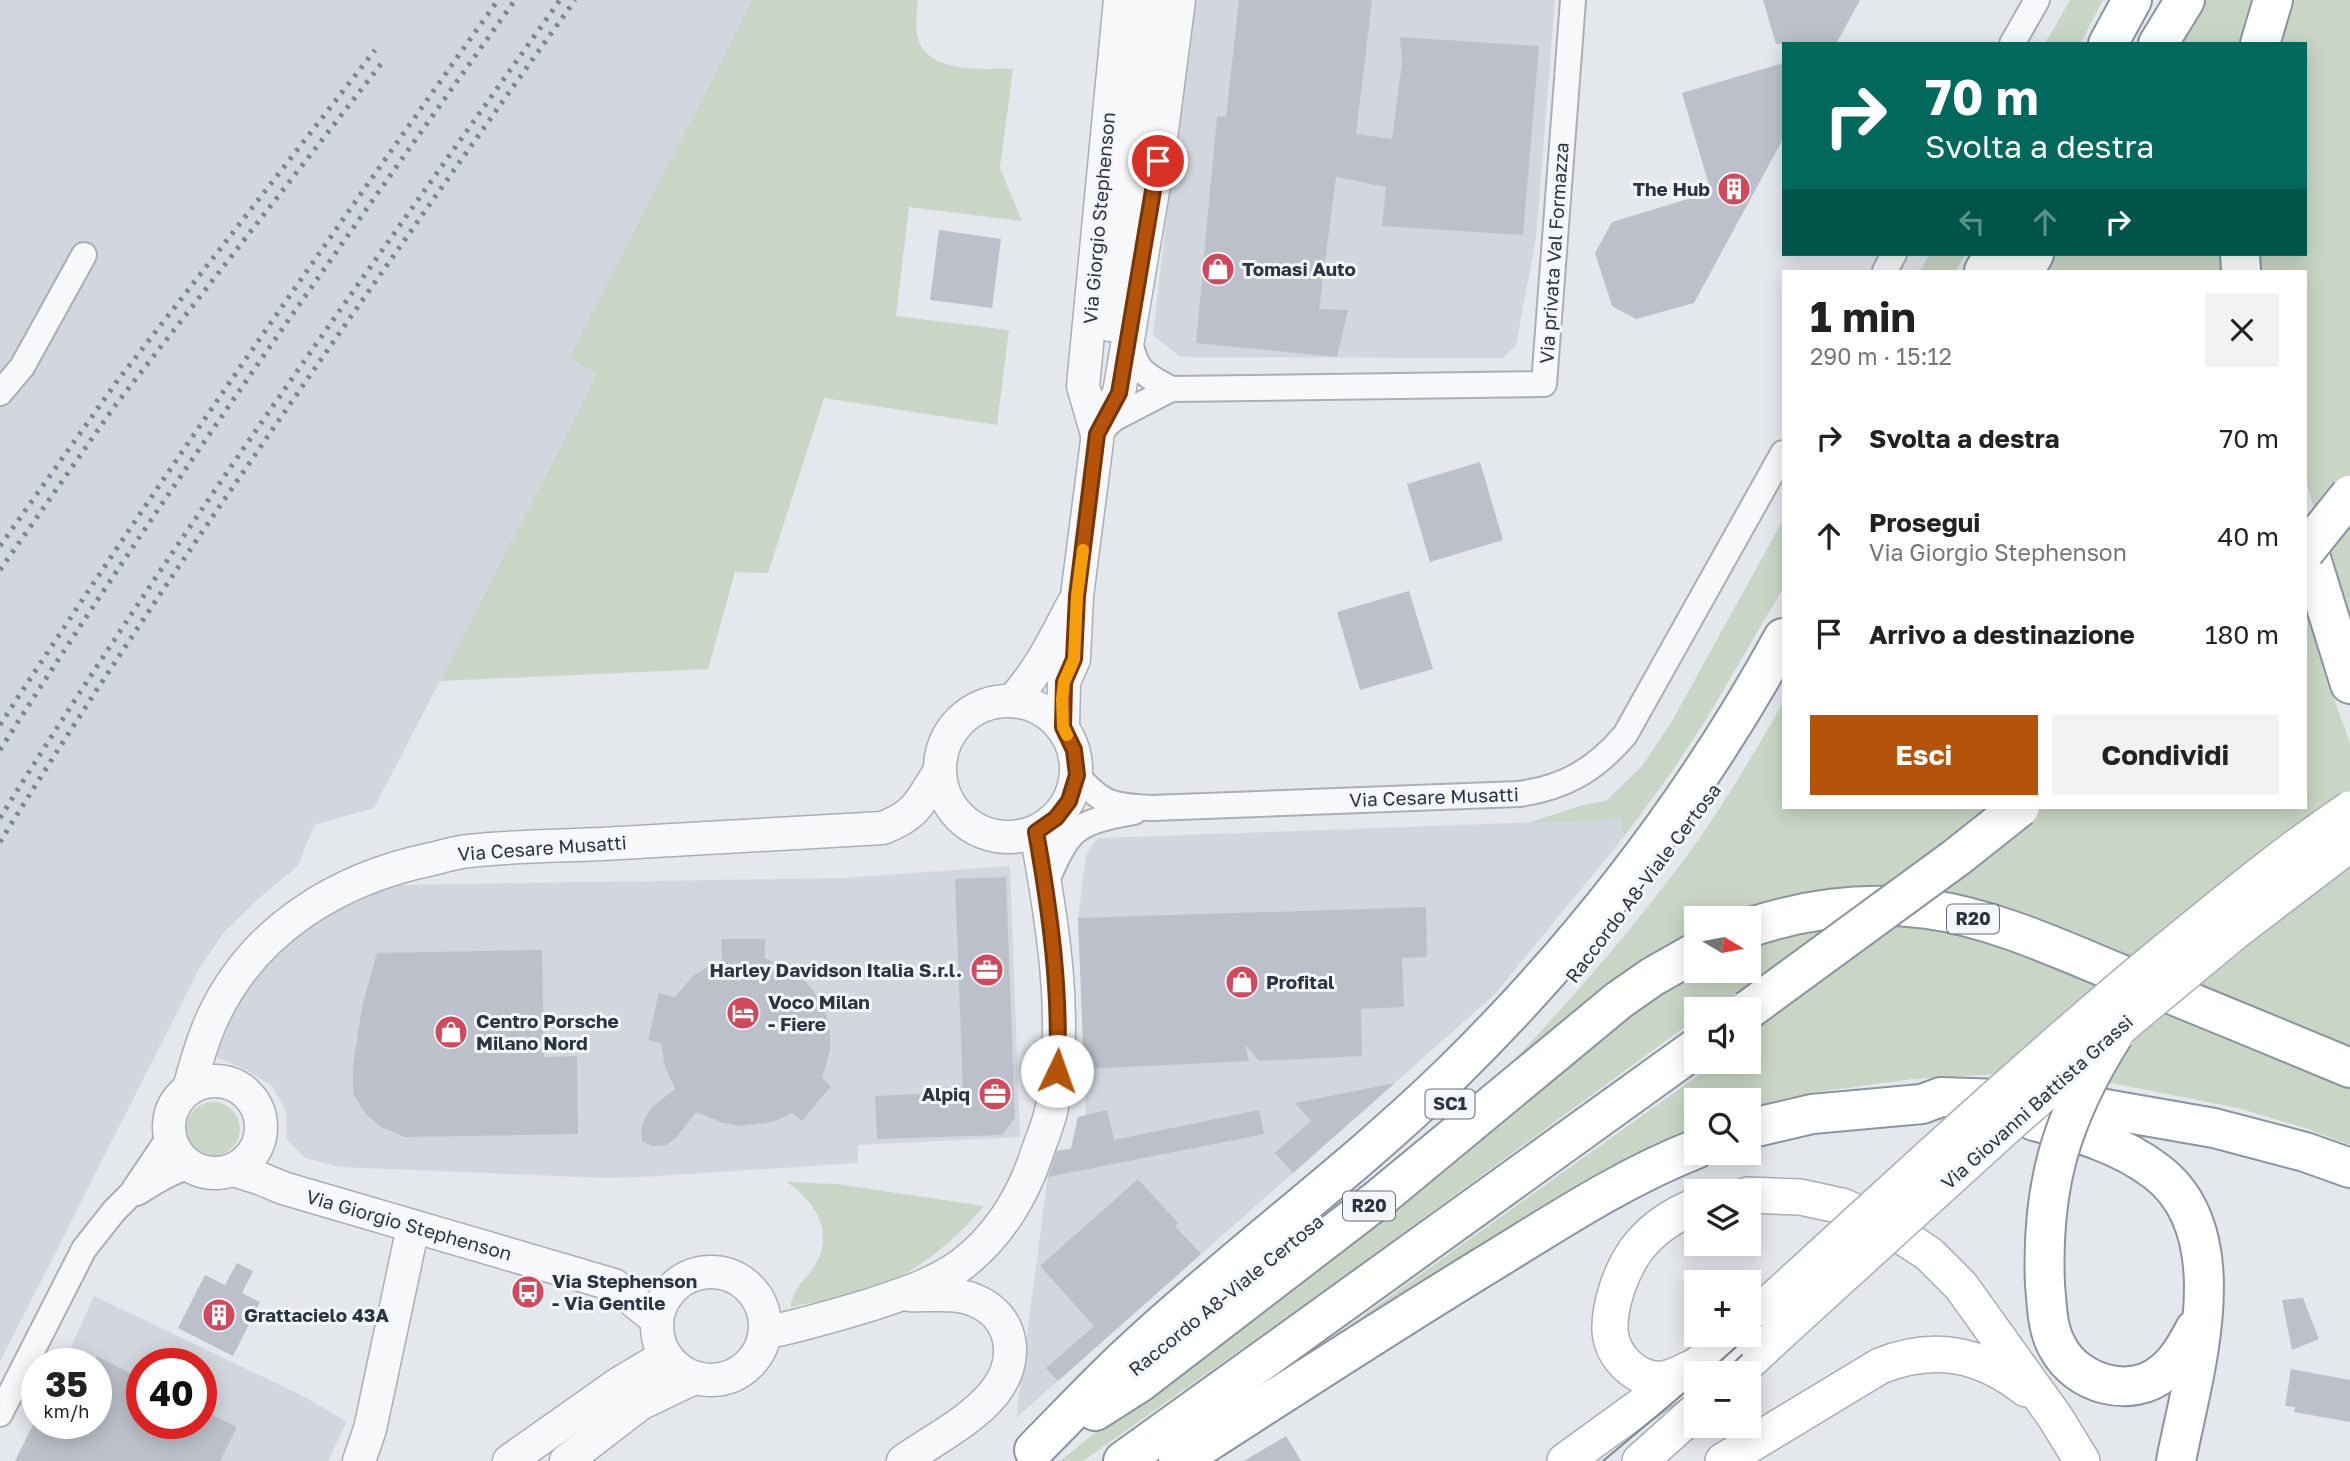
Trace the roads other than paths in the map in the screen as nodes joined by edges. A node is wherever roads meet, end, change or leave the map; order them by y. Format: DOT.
graph roads {
  1 [pos="1120,0"];
  2 [pos="1148,0"];
  3 [pos="1178,0"];
  4 [pos="1573,0"];
  5 [pos="2037,0"];
  6 [pos="2132,0"];
  7 [pos="2185,0"];
  8 [pos="2273,0"];
  9 [pos="2013,42"];
  10 [pos="2109,42"];
  11 [pos="2159,42"];
  12 [pos="2261,42"];
  13 [pos="84,256"];
  14 [pos="1128,335"];
  15 [pos="1171,389"];
  16 [pos="0,393"];
  17 [pos="1097,434"];
  18 [pos="1782,455"];
  19 [pos="2350,495"];
  20 [pos="2350,519"];
  21 [pos="2307,545"];
  22 [pos="2307,549"];
  23 [pos="2307,558"];
  24 [pos="1077,596"];
  25 [pos="1782,640"];
  26 [pos="1782,682"];
  27 [pos="2350,684"];
  28 [pos="1012,701"];
  29 [pos="1063,727"];
  30 [pos="939,772"];
  31 [pos="1077,775"];
  32 [pos="1152,808"];
  33 [pos="2017,809"];
  34 [pos="2350,809"];
  35 [pos="1036,832"];
  36 [pos="2350,844"];
  37 [pos="1045,884"];
  38 [pos="1761,924"];
  39 [pos="1684,959"];
  40 [pos="1761,1000"];
  41 [pos="2114,1034"];
  42 [pos="1684,1057"];
  43 [pos="2350,1068"];
  44 [pos="189,1088"];
  45 [pos="1922,1104"];
  46 [pos="1761,1126"];
  47 [pos="170,1136"];
  48 [pos="1684,1154"];
  49 [pos="191,1167"];
  50 [pos="2350,1168"];
  51 [pos="233,1170"];
  52 [pos="1761,1195"];
  53 [pos="127,1199"];
  54 [pos="1684,1212"];
  55 [pos="413,1227"];
  56 [pos="901,1295"];
  57 [pos="2203,1303"];
  58 [pos="656,1319"];
  59 [pos="1765,1321"];
  60 [pos="765,1333"];
  61 [pos="1720,1347"];
  62 [pos="664,1356"];
  63 [pos="1702,1361"];
  64 [pos="1743,1361"];
  65 [pos="1684,1371"];
  66 [pos="1684,1373"];
  67 [pos="694,1378"];
  68 [pos="0,1414"];
  69 [pos="2054,1417"];
  70 [pos="1684,1422"];
  71 [pos="1034,1450"];
  72 [pos="359,1461"];
  73 [pos="509,1461"];
  74 [pos="566,1461"];
  75 [pos="903,1461"];
  76 [pos="1123,1461"];
  77 [pos="1178,1461"];
  78 [pos="1565,1461"];
  79 [pos="1640,1461"];
  80 [pos="1723,1461"];
  81 [pos="2082,1461"];
  82 [pos="2176,1461"];
  1 -- 17 [label="street, Via Giorgio Stephenson"];
  2 -- 17 [label="street"];
  3 -- 14 [label="street, Via Giorgio Stephenson"];
  4 -- 15 [label="street, Via privata Val Formazza"];
  5 -- 9 [label="street"];
  6 -- 10 [label="highway"];
  7 -- 11 [label="highway"];
  8 -- 12 [label="highway"];
  13 -- 16 [label="street"];
  14 -- 15 [label="street"];
  14 -- 17 [label="street, Via Giorgio Stephenson"];
  15 -- 17 [label="street, Via privata Val Formazza"];
  17 -- 24 [label="street, Via Giorgio Stephenson"];
  18 -- 32 [label="street, Via Cesare Musatti"];
  19 -- 22 [label="highway, bridge"];
  20 -- 23 [label="highway"];
  21 -- 27 [label="highway"];
  24 -- 28 [label="street, Via Giorgio Stephenson"];
  24 -- 29 [label="street, Via Giorgio Stephenson"];
  25 -- 71 [label="highway"];
  26 -- 71 [label="highway, Raccordo A8-Viale Certosa / SC1"];
  28 -- 29 [label="street"];
  28 -- 30 [label="street"];
  29 -- 31 [label="street"];
  30 -- 35 [label="street"];
  30 -- 44 [label="street, Via Cesare Musatti"];
  31 -- 32 [label="street, Via Cesare Musatti"];
  31 -- 35 [label="street"];
  32 -- 37 [label="street, Via Cesare Musatti"];
  33 -- 40 [label="highway, bridge"];
  34 -- 59 [label="main road, Via Giovanni Battista Grassi, bridge"];
  35 -- 37 [label="street"];
  36 -- 41 [label="main road, Via Giovanni Battista Grassi, bridge"];
  37 -- 56 [label="street"];
  38 -- 43 [label="highway, R20"];
  39 -- 71 [label="highway, R20"];
  41 -- 57 [label="highway, bridge"];
  41 -- 59 [label="main road, Via Giovanni Battista Grassi, bridge"];
  42 -- 76 [label="highway"];
  44 -- 47 [label="street"];
  44 -- 51 [label="street"];
  45 -- 46 [label="highway"];
  45 -- 50 [label="highway"];
  45 -- 57 [label="highway"];
  47 -- 49 [label="street"];
  47 -- 53 [label="street"];
  48 -- 77 [label="highway"];
  49 -- 51 [label="street"];
  49 -- 53 [label="street"];
  51 -- 55 [label="street, Via Giorgio Stephenson"];
  52 -- 69 [label="main road"];
  53 -- 68 [label="street"];
  54 -- 65 [label="main road"];
  55 -- 58 [label="street, Via Giorgio Stephenson"];
  55 -- 72 [label="street"];
  56 -- 60 [label="street"];
  56 -- 75 [label="street"];
  57 -- 82 [label="highway"];
  58 -- 60 [label="street"];
  58 -- 62 [label="street"];
  59 -- 64 [label="main road, Via Giovanni Battista Grassi"];
  60 -- 67 [label="street"];
  61 -- 63 [label="main road"];
  62 -- 67 [label="street"];
  62 -- 73 [label="street"];
  66 -- 78 [label="main road"];
  67 -- 74 [label="street"];
  69 -- 80 [label="main road"];
  69 -- 81 [label="main road"];
  70 -- 79 [label="main road"];
}
